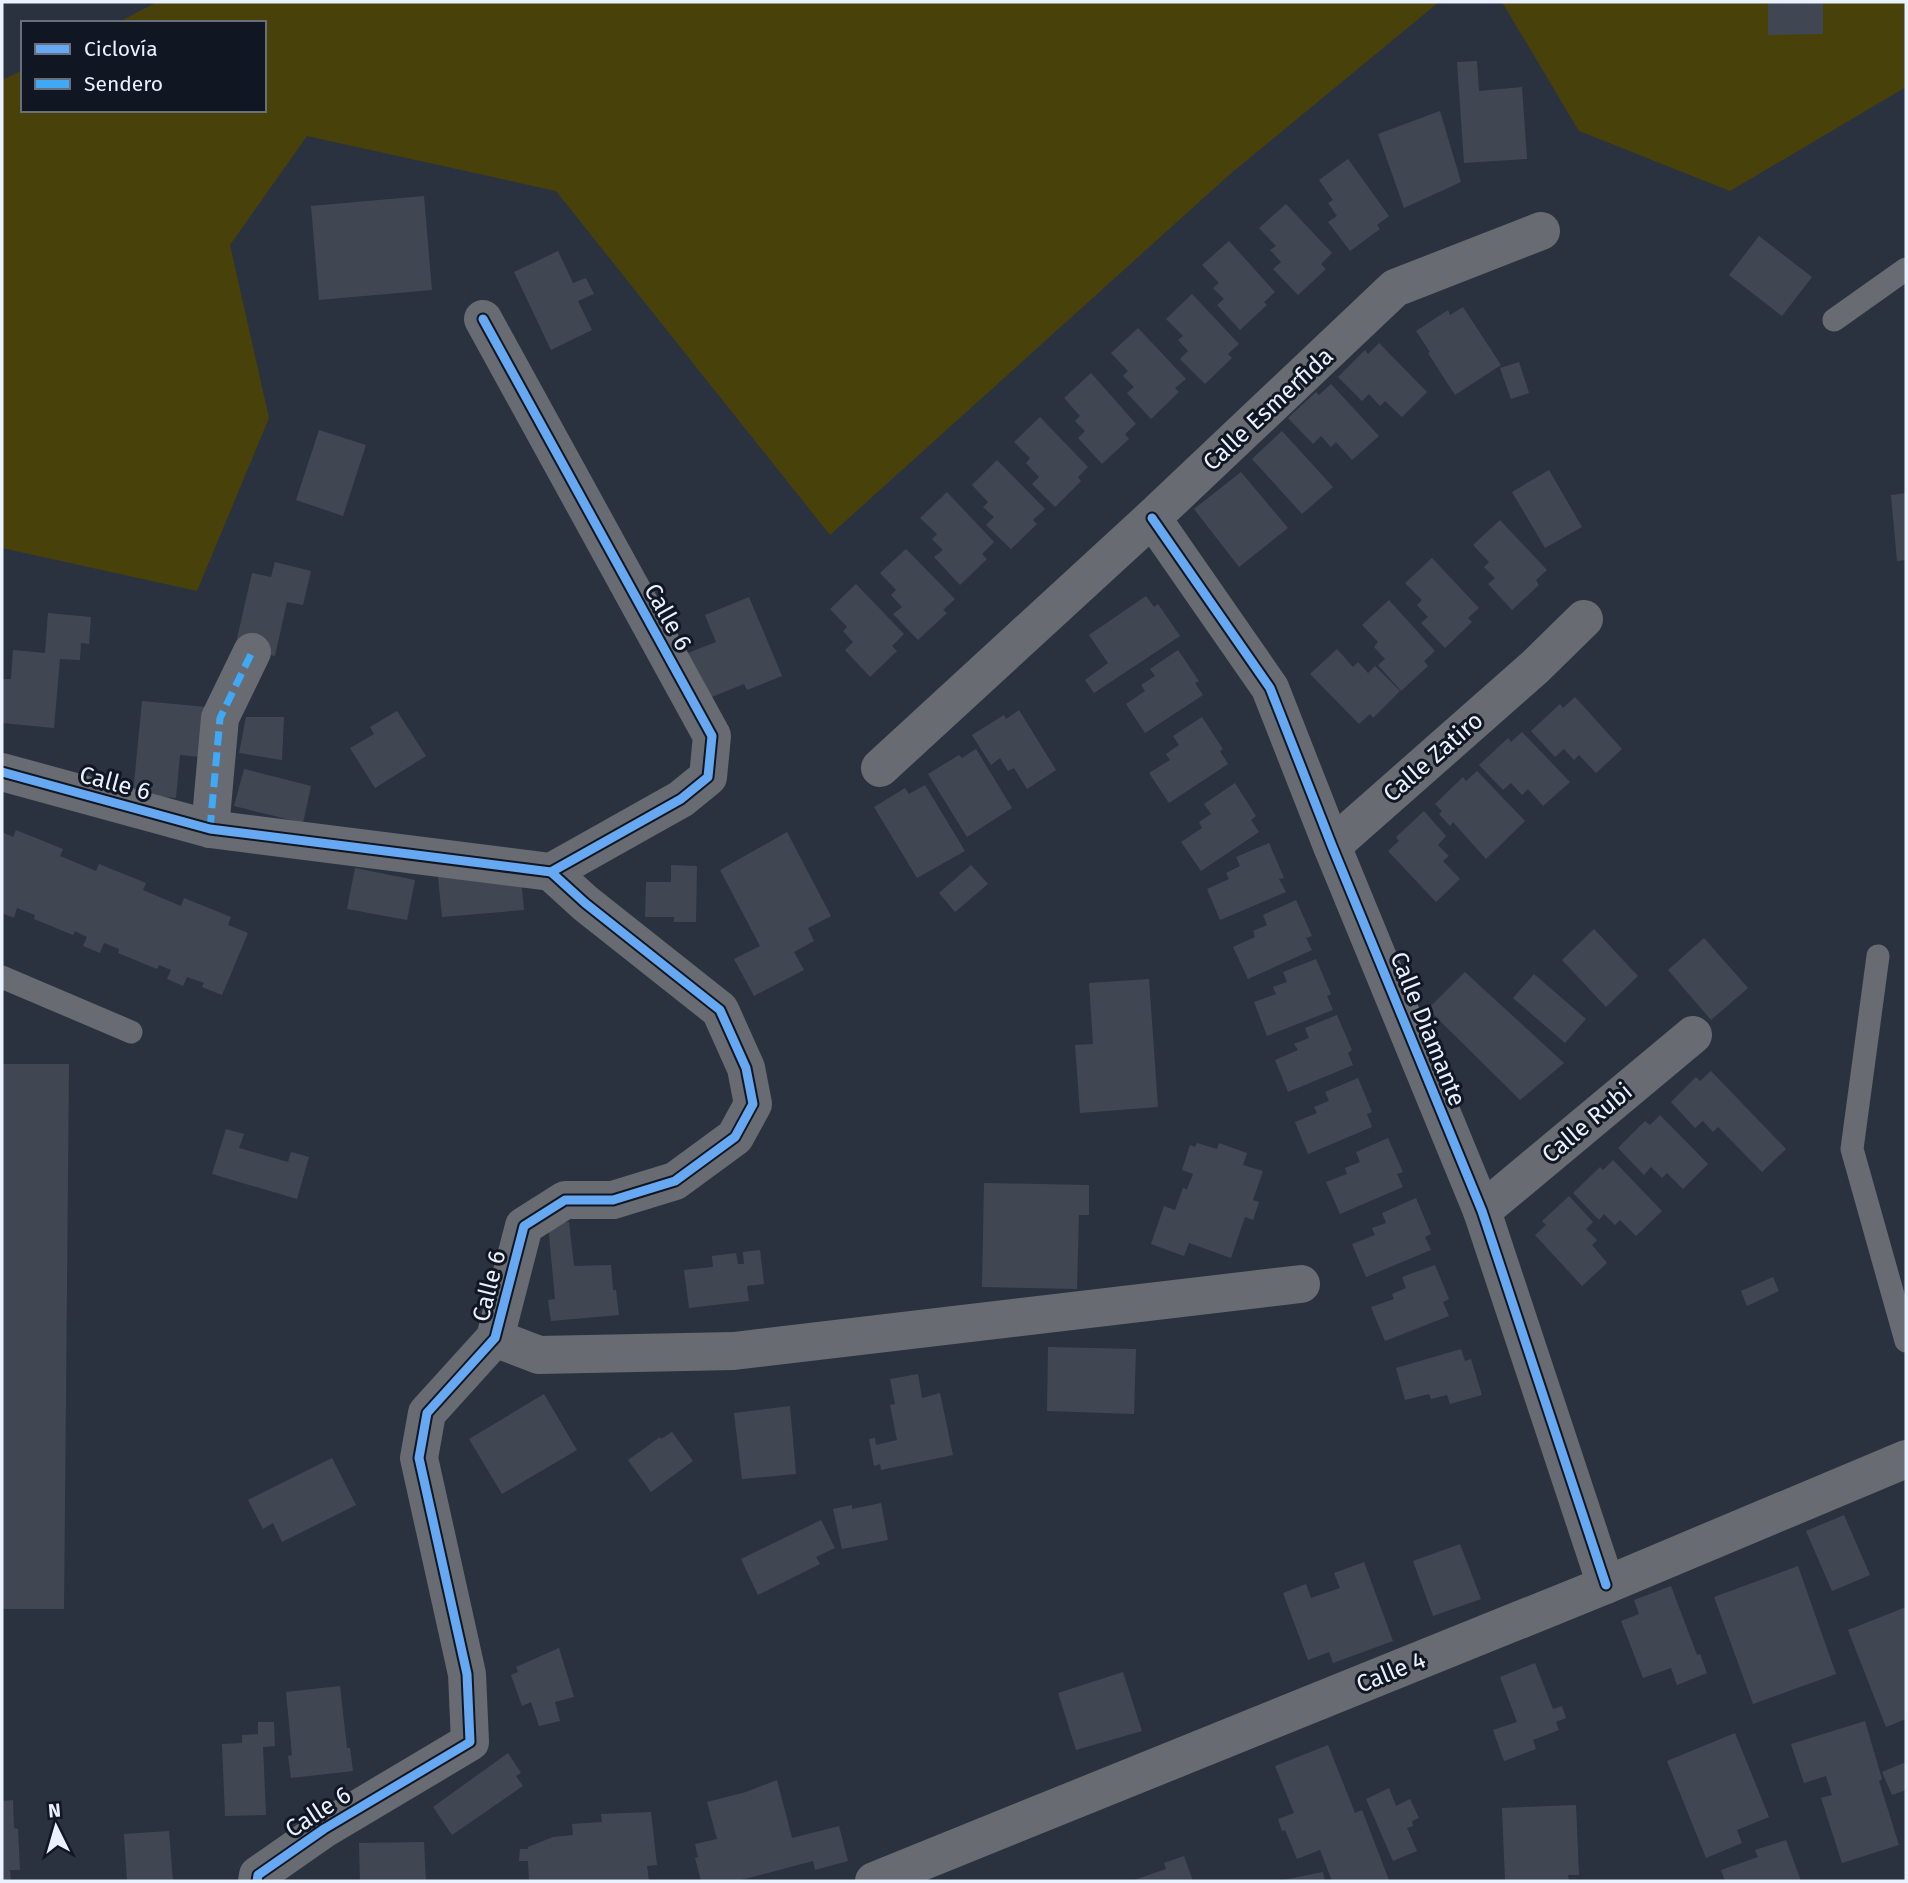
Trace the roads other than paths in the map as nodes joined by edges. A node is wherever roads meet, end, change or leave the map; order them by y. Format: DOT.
graph roads {
  1 [pos="1541,231"];
  2 [pos="1906,270"];
  3 [pos="483,319"];
  4 [pos="1834,320"];
  5 [pos="1152,518"];
  6 [pos="1584,619"];
  7 [pos="252,652"];
  8 [pos="880,768"];
  9 [pos="2,772"];
  10 [pos="210,829"];
  11 [pos="1332,846"];
  12 [pos="551,872"];
  13 [pos="1878,956"];
  14 [pos="2,977"];
  15 [pos="131,1032"];
  16 [pos="1693,1035"];
  17 [pos="1482,1211"];
  18 [pos="1301,1284"];
  19 [pos="495,1338"];
  20 [pos="1906,1341"];
  21 [pos="1906,1460"];
  22 [pos="1606,1585"];
  23 [pos="257,1881"];
  24 [pos="874,1881"];
  1 -- 5 [label="street, Calle Esmerfida"];
  2 -- 4 [label="lane"];
  3 -- 12 [label="street, Calle 6"];
  5 -- 8 [label="street, Calle Esmerfida"];
  5 -- 11 [label="street, Calle Diamante"];
  6 -- 11 [label="street, Calle Zatiro"];
  7 -- 10 [label="street"];
  9 -- 10 [label="street, Calle 6"];
  10 -- 12 [label="street, Calle 6"];
  11 -- 17 [label="street, Calle Diamante"];
  12 -- 19 [label="street, Calle 6"];
  13 -- 20 [label="lane"];
  14 -- 15 [label="lane"];
  16 -- 17 [label="street, Calle Rubi"];
  17 -- 22 [label="street, Calle Diamante"];
  18 -- 19 [label="street"];
  19 -- 23 [label="street, Calle 6"];
  21 -- 22 [label="street, Calle 4"];
  22 -- 24 [label="street, Calle 4"];
}
